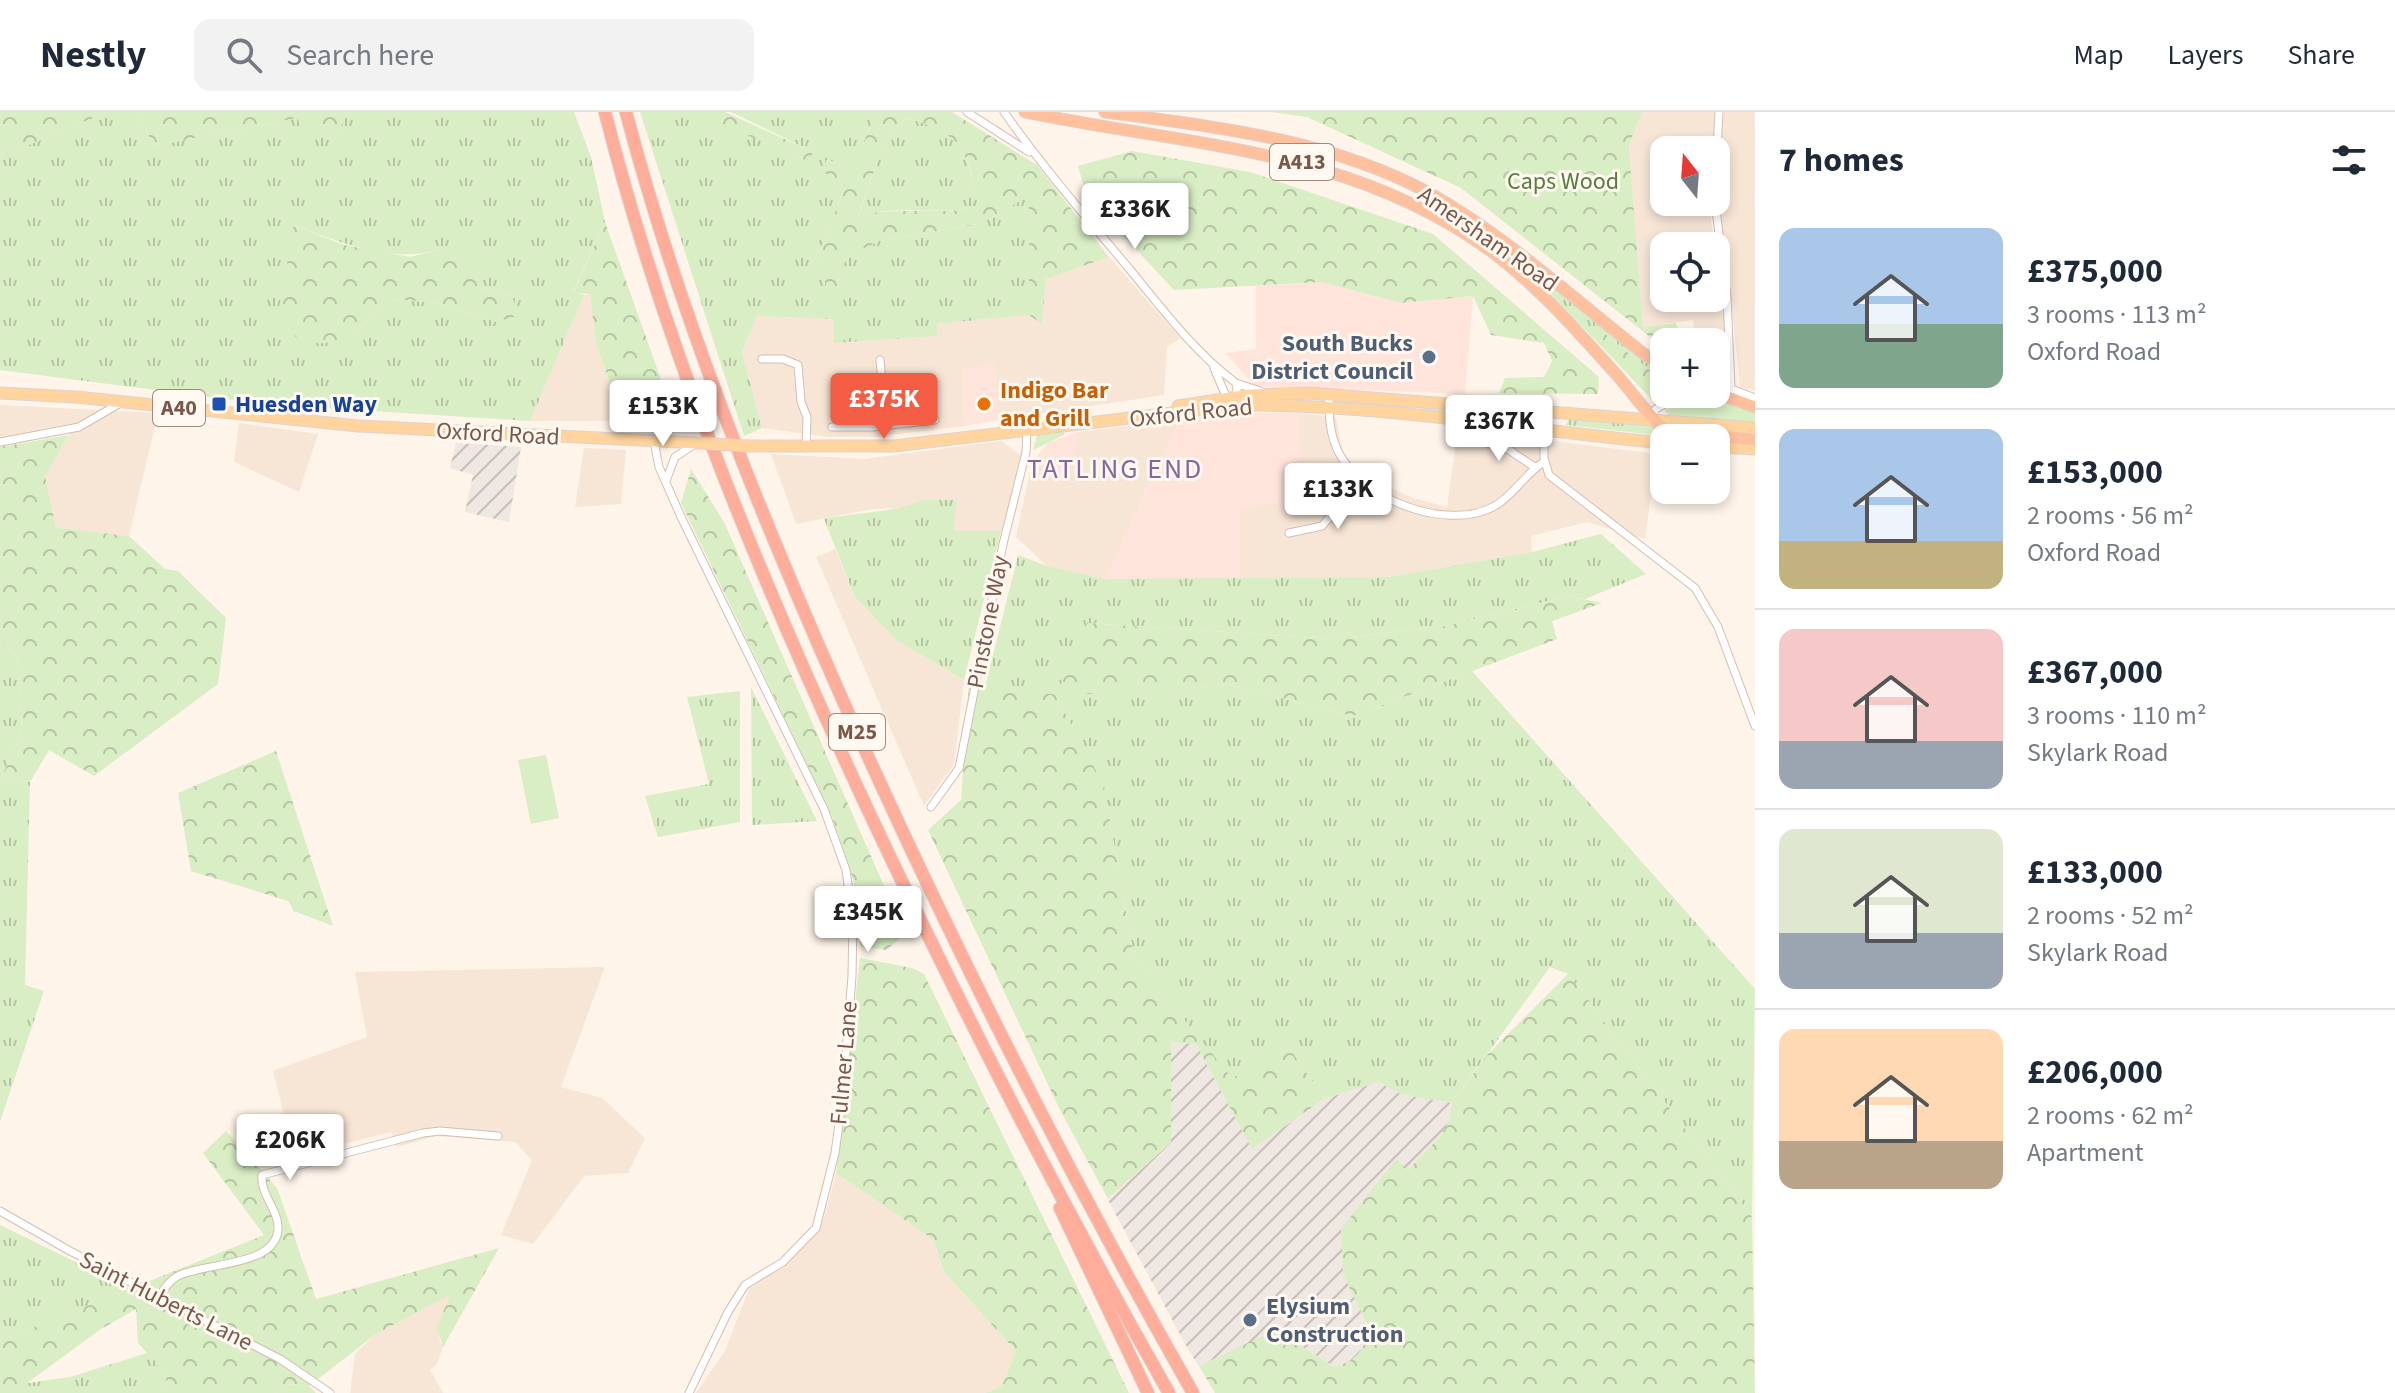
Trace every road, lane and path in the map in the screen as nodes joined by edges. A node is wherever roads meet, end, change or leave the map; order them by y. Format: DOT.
graph roads {
  1 [pos="605,112"];
  2 [pos="626,112"];
  3 [pos="967,112"];
  4 [pos="1004,112"];
  5 [pos="1025,112"];
  6 [pos="1105,112"];
  7 [pos="1719,112"];
  8 [pos="1718,136"];
  9 [pos="1034,155"];
  10 [pos="1717,216"];
  11 [pos="1650,358"];
  12 [pos="762,359"];
  13 [pos="880,360"];
  14 [pos="1213,366"];
  15 [pos="1236,383"];
  16 [pos="1731,389"];
  17 [pos="0,393"];
  18 [pos="1269,394"];
  19 [pos="1730,398"];
  20 [pos="1755,398"];
  21 [pos="1329,400"];
  22 [pos="1408,400"];
  23 [pos="122,402"];
  24 [pos="1233,402"];
  25 [pos="1755,407"];
  26 [pos="1658,408"];
  27 [pos="1544,412"];
  28 [pos="1413,415"];
  29 [pos="1654,418"];
  30 [pos="935,420"];
  31 [pos="886,426"];
  32 [pos="832,427"];
  33 [pos="873,427"];
  34 [pos="1755,428"];
  35 [pos="1026,429"];
  36 [pos="1544,431"];
  37 [pos="1474,439"];
  38 [pos="1755,440"];
  39 [pos="654,441"];
  40 [pos="0,442"];
  41 [pos="1650,442"];
  42 [pos="698,443"];
  43 [pos="876,447"];
  44 [pos="806,448"];
  45 [pos="1730,448"];
  46 [pos="1755,449"];
  47 [pos="1544,462"];
  48 [pos="1536,468"];
  49 [pos="1362,480"];
  50 [pos="665,483"];
  51 [pos="1289,533"];
  52 [pos="1754,722"];
  53 [pos="931,807"];
  54 [pos="498,1136"];
  55 [pos="1048,1175"];
  56 [pos="0,1211"];
  57 [pos="160,1296"];
  58 [pos="330,1393"];
  59 [pos="689,1393"];
  60 [pos="1148,1393"];
  61 [pos="1169,1393"];
  62 [pos="1193,1393"];
  1 -- 55 [label="highway, M25"];
  2 -- 62 [label="highway, M25"];
  3 -- 9 [label="street"];
  4 -- 9 [label="street"];
  5 -- 29 [label="highway, A413"];
  6 -- 11 [label="highway, Amersham Road / A413"];
  7 -- 8 [label="street"];
  9 -- 14 [label="street"];
  10 -- 16 [label="street"];
  12 -- 44 [label="street"];
  13 -- 31 [label="street"];
  14 -- 15 [label="street"];
  14 -- 24 [label="street"];
  15 -- 18 [label="street"];
  15 -- 24 [label="street"];
  16 -- 20 [label="street"];
  17 -- 23 [label="main road, Oxford Road / A40"];
  18 -- 21 [label="main road, A40"];
  18 -- 24 [label="main road, A40"];
  19 -- 25 [label="highway"];
  21 -- 22 [label="main road, A40"];
  21 -- 24 [label="main road, Oxford Road / A40"];
  21 -- 28 [label="main road, Oxford Road / A40"];
  21 -- 49 [label="street"];
  22 -- 27 [label="main road, A40"];
  22 -- 28 [label="main road"];
  23 -- 39 [label="main road, Oxford Road / A40"];
  23 -- 40 [label="street"];
  24 -- 35 [label="main road, Oxford Road / A40"];
  26 -- 29 [label="street"];
  27 -- 29 [label="main road, A40"];
  27 -- 36 [label="street"];
  28 -- 36 [label="main road, Oxford Road / A40"];
  29 -- 34 [label="main road, A40"];
  29 -- 38 [label="highway, A413"];
  30 -- 31 [label="street"];
  31 -- 33 [label="street"];
  32 -- 33 [label="street"];
  33 -- 43 [label="street"];
  35 -- 43 [label="main road, Oxford Road / A40"];
  35 -- 53 [label="street, Pinstone Way"];
  36 -- 41 [label="main road, Oxford Road / A40"];
  36 -- 47 [label="street"];
  37 -- 48 [label="street"];
  39 -- 42 [label="main road, Oxford Road / A40"];
  39 -- 50 [label="street, Fulmer Lane"];
  42 -- 44 [label="main road, Oxford Road / A40, bridge"];
  42 -- 50 [label="street"];
  43 -- 44 [label="main road, Oxford Road / A40"];
  45 -- 46 [label="main road"];
  47 -- 48 [label="street"];
  47 -- 52 [label="street"];
  48 -- 49 [label="street"];
  49 -- 51 [label="street"];
  50 -- 59 [label="street, Fulmer Lane"];
  54 -- 57 [label="street"];
  55 -- 60 [label="highway, M25"];
  55 -- 61 [label="highway, M25"];
  56 -- 57 [label="street, Saint Huberts Lane"];
  57 -- 58 [label="street, Saint Huberts Lane"];
}
